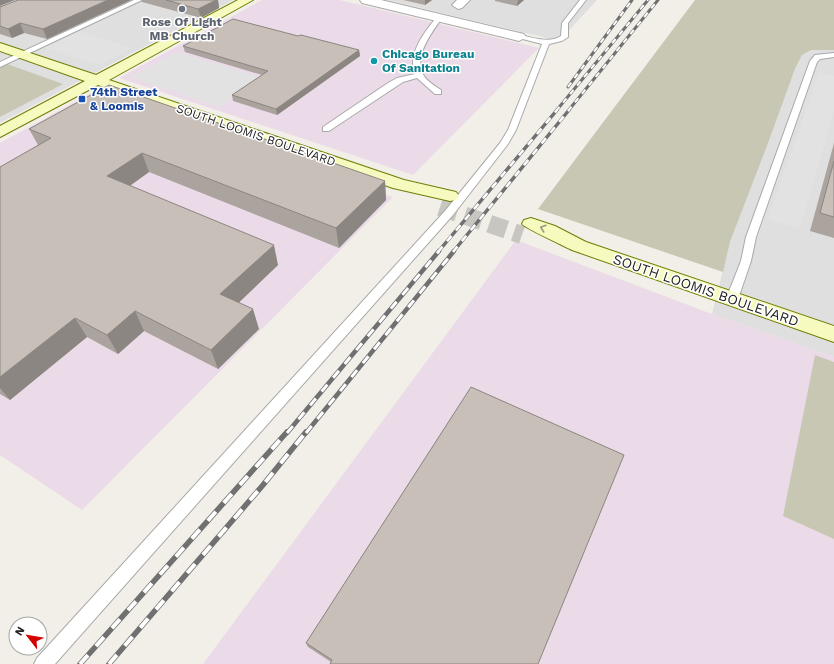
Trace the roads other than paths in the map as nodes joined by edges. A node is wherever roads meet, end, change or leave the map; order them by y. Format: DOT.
graph roads {
  1 [pos="139,0"];
  2 [pos="247,0"];
  3 [pos="366,0"];
  4 [pos="583,0"];
  5 [pos="440,18"];
  6 [pos="519,37"];
  7 [pos="548,41"];
  8 [pos="0,47"];
  9 [pos="22,55"];
  10 [pos="834,55"];
  11 [pos="0,65"];
  12 [pos="418,75"];
  13 [pos="96,80"];
  14 [pos="438,92"];
  15 [pos="326,129"];
  16 [pos="0,132"];
  17 [pos="445,201"];
  18 [pos="526,230"];
  19 [pos="732,299"];
  20 [pos="834,334"];
  21 [pos="43,664"];
  1 -- 9 [label="lane"];
  2 -- 13 [label="street"];
  3 -- 5 [label="street"];
  4 -- 7 [label="lane"];
  5 -- 6 [label="street"];
  5 -- 12 [label="lane"];
  6 -- 7 [label="lane"];
  7 -- 21 [label="lane"];
  8 -- 9 [label="street, SOUTH LOOMIS BOULEVARD"];
  9 -- 11 [label="lane"];
  9 -- 13 [label="street, SOUTH LOOMIS BOULEVARD"];
  10 -- 19 [label="lane"];
  12 -- 14 [label="lane"];
  12 -- 15 [label="lane"];
  13 -- 16 [label="street"];
  13 -- 17 [label="street, SOUTH LOOMIS BOULEVARD"];
  18 -- 19 [label="street, SOUTH LOOMIS BOULEVARD"];
  19 -- 20 [label="street, SOUTH LOOMIS BOULEVARD"];
}
